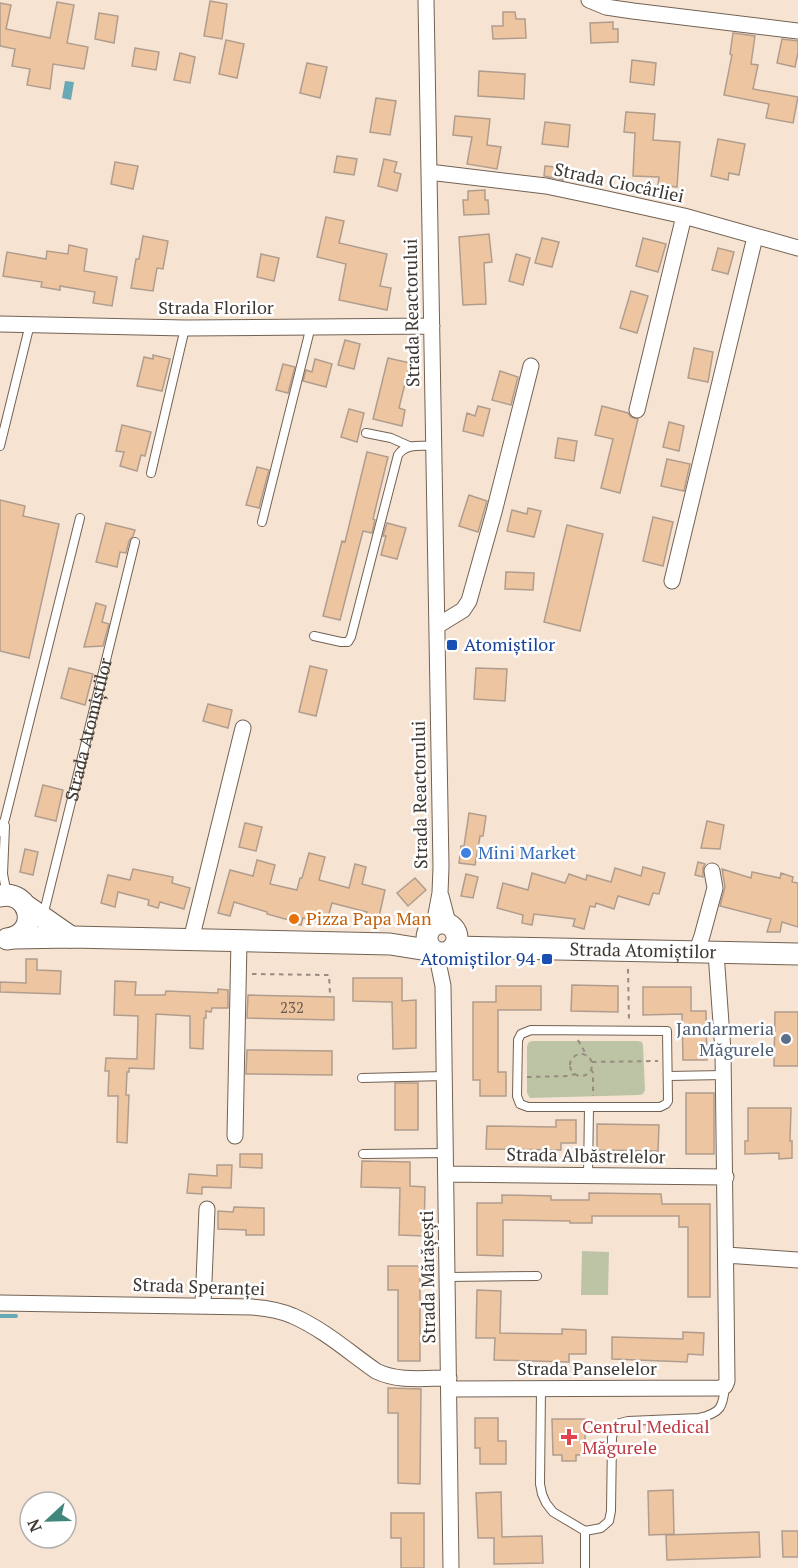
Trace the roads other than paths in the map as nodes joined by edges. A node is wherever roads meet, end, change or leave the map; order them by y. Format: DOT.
graph roads {
  1 [pos="426,0"];
  2 [pos="589,0"];
  3 [pos="798,31"];
  4 [pos="429,172"];
  5 [pos="684,216"];
  6 [pos="755,237"];
  7 [pos="798,248"];
  8 [pos="0,324"];
  9 [pos="30,324"];
  10 [pos="311,326"];
  11 [pos="432,326"];
  12 [pos="185,328"];
  13 [pos="531,366"];
  14 [pos="637,410"];
  15 [pos="366,433"];
  16 [pos="0,446"];
  17 [pos="408,446"];
  18 [pos="434,446"];
  19 [pos="151,473"];
  20 [pos="80,518"];
  21 [pos="262,522"];
  22 [pos="135,542"];
  23 [pos="672,581"];
  24 [pos="437,626"];
  25 [pos="314,636"];
  26 [pos="243,728"];
  27 [pos="5,819"];
  28 [pos="0,832"];
  29 [pos="712,871"];
  30 [pos="13,900"];
  31 [pos="70,937"];
  32 [pos="7,938"];
  33 [pos="443,938"];
  34 [pos="191,940"];
  35 [pos="239,941"];
  36 [pos="706,953"];
  37 [pos="798,954"];
  38 [pos="724,1075"];
  39 [pos="445,1076"];
  40 [pos="668,1077"];
  41 [pos="362,1078"];
  42 [pos="591,1107"];
  43 [pos="235,1136"];
  44 [pos="446,1152"];
  45 [pos="363,1154"];
  46 [pos="446,1174"];
  47 [pos="588,1176"];
  48 [pos="726,1177"];
  49 [pos="207,1209"];
  50 [pos="726,1256"];
  51 [pos="798,1260"];
  52 [pos="537,1276"];
  53 [pos="447,1277"];
  54 [pos="0,1303"];
  55 [pos="204,1305"];
  56 [pos="449,1383"];
  57 [pos="725,1386"];
  58 [pos="541,1388"];
  59 [pos="585,1531"];
  60 [pos="451,1568"];
  61 [pos="585,1568"];
  1 -- 4 [label="street, Strada Reactorului"];
  2 -- 3 [label="street"];
  4 -- 5 [label="street, Strada Ciocârliei"];
  4 -- 11 [label="street, Strada Reactorului"];
  5 -- 6 [label="street, Strada Ciocârliei"];
  5 -- 14 [label="street"];
  6 -- 7 [label="street, Strada Ciocârliei"];
  6 -- 23 [label="street"];
  8 -- 9 [label="street, Strada Florilor"];
  9 -- 12 [label="street, Strada Florilor"];
  9 -- 16 [label="lane"];
  10 -- 11 [label="street, Strada Florilor"];
  10 -- 12 [label="street, Strada Florilor"];
  10 -- 21 [label="lane"];
  11 -- 18 [label="street, Strada Reactorului"];
  12 -- 19 [label="lane"];
  13 -- 24 [label="street"];
  15 -- 17 [label="lane"];
  17 -- 18 [label="lane"];
  17 -- 25 [label="lane"];
  18 -- 24 [label="street, Strada Reactorului"];
  20 -- 27 [label="lane"];
  22 -- 30 [label="lane, Strada Atomiștilor"];
  24 -- 33 [label="street, Strada Reactorului"];
  26 -- 34 [label="street"];
  27 -- 28 [label="lane"];
  27 -- 30 [label="lane"];
  29 -- 36 [label="street"];
  30 -- 31 [label="main road"];
  30 -- 32 [label="main road"];
  31 -- 32 [label="main road"];
  31 -- 34 [label="main road"];
  33 -- 35 [label="main road"];
  33 -- 36 [label="main road, Strada Atomiștilor"];
  33 -- 39 [label="street, Strada Mărășești"];
  34 -- 35 [label="main road"];
  35 -- 43 [label="street"];
  36 -- 37 [label="main road, Strada Atomiștilor"];
  36 -- 38 [label="street"];
  38 -- 40 [label="lane"];
  38 -- 48 [label="street"];
  39 -- 41 [label="lane"];
  39 -- 44 [label="street, Strada Mărășești"];
  40 -- 42 [label="lane"];
  40 -- 42 [label="lane"];
  42 -- 47 [label="lane"];
  44 -- 45 [label="lane"];
  44 -- 46 [label="street, Strada Mărășești"];
  46 -- 47 [label="street, Strada Albăstrelelor"];
  46 -- 53 [label="street, Strada Mărășești"];
  47 -- 48 [label="street, Strada Albăstrelelor"];
  48 -- 50 [label="street"];
  49 -- 55 [label="street"];
  50 -- 51 [label="street"];
  50 -- 57 [label="street"];
  52 -- 53 [label="lane"];
  53 -- 56 [label="street, Strada Mărășești"];
  54 -- 55 [label="street, Strada Speranței"];
  55 -- 56 [label="street, Strada Speranței"];
  56 -- 58 [label="street, Strada Panselelor"];
  56 -- 60 [label="street, Strada Mărășești"];
  57 -- 58 [label="street, Strada Panselelor"];
  57 -- 59 [label="lane"];
  58 -- 59 [label="lane"];
  59 -- 61 [label="lane"];
}
